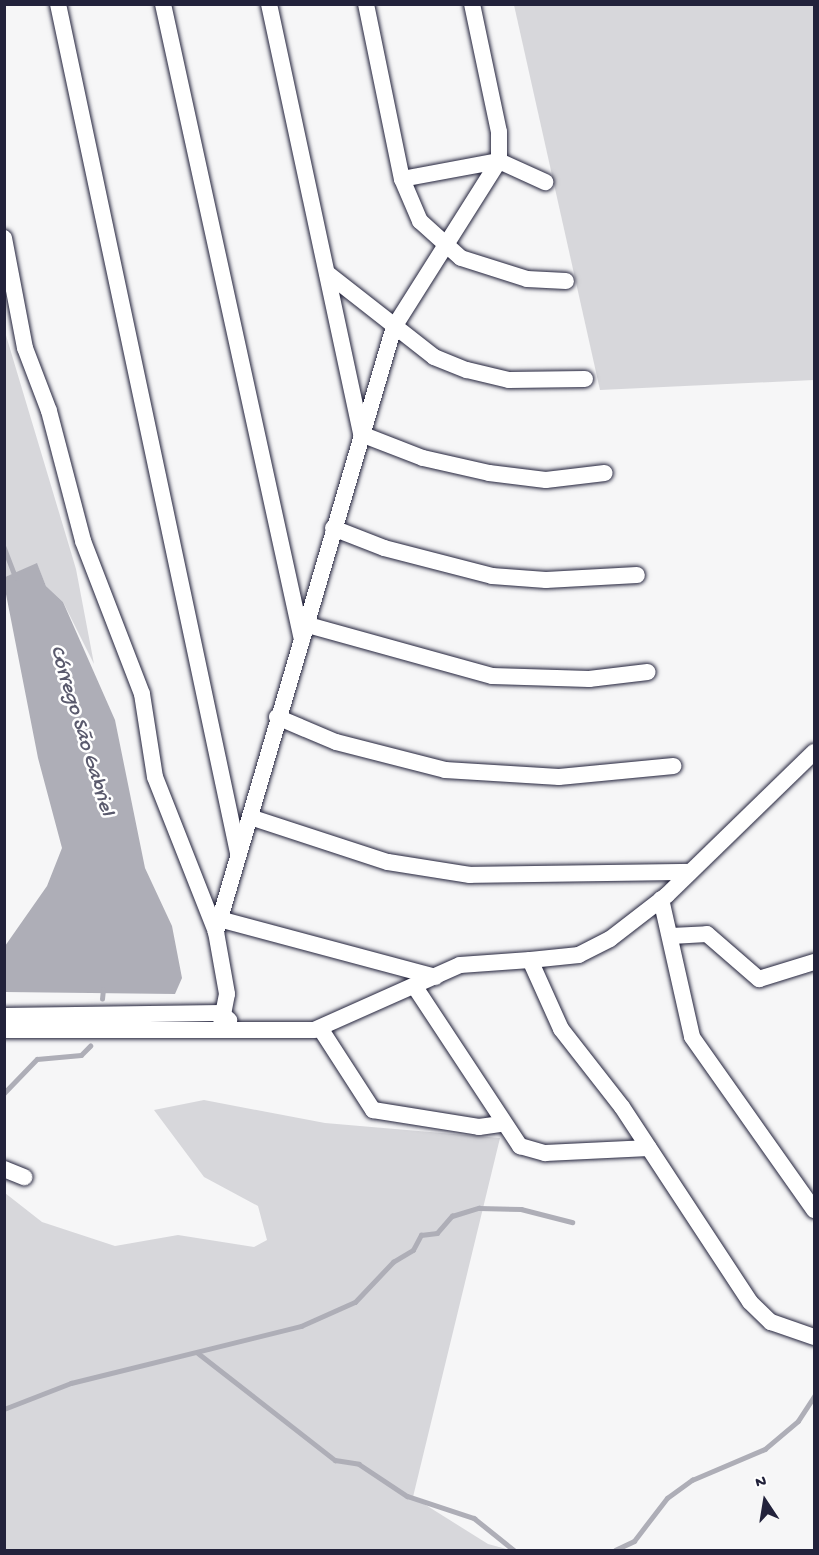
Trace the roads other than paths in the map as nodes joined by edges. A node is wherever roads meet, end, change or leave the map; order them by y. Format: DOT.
graph roads {
  1 [pos="58,4"];
  2 [pos="163,4"];
  3 [pos="269,4"];
  4 [pos="366,4"];
  5 [pos="472,4"];
  6 [pos="499,161"];
  7 [pos="402,179"];
  8 [pos="545,182"];
  9 [pos="4,238"];
  10 [pos="444,244"];
  11 [pos="327,273"];
  12 [pos="566,280"];
  13 [pos="394,327"];
  14 [pos="585,379"];
  15 [pos="361,434"];
  16 [pos="605,473"];
  17 [pos="333,528"];
  18 [pos="637,575"];
  19 [pos="305,632"];
  20 [pos="648,672"];
  21 [pos="277,717"];
  22 [pos="814,752"];
  23 [pos="673,766"];
  24 [pos="250,817"];
  25 [pos="238,854"];
  26 [pos="690,872"];
  27 [pos="661,899"];
  28 [pos="220,926"];
  29 [pos="671,936"];
  30 [pos="530,960"];
  31 [pos="814,962"];
  32 [pos="435,977"];
  33 [pos="415,987"];
  34 [pos="4,1016"];
  35 [pos="221,1021"];
  36 [pos="320,1028"];
  37 [pos="4,1030"];
  38 [pos="500,1124"];
  39 [pos="649,1148"];
  40 [pos="4,1169"];
  41 [pos="24,1177"];
  42 [pos="814,1210"];
  43 [pos="814,1337"];
  1 -- 25 [label="street"];
  2 -- 19 [label="street"];
  3 -- 11 [label="street"];
  4 -- 7 [label="street"];
  5 -- 6 [label="street"];
  6 -- 7 [label="street"];
  6 -- 8 [label="street"];
  6 -- 10 [label="street"];
  7 -- 10 [label="street"];
  9 -- 28 [label="street"];
  10 -- 12 [label="street"];
  10 -- 13 [label="street"];
  11 -- 13 [label="street"];
  11 -- 15 [label="street"];
  13 -- 14 [label="street"];
  13 -- 15 [label="street"];
  15 -- 16 [label="street"];
  15 -- 17 [label="street"];
  17 -- 18 [label="street"];
  17 -- 19 [label="street"];
  19 -- 20 [label="street"];
  19 -- 21 [label="street"];
  21 -- 23 [label="street"];
  21 -- 24 [label="street"];
  22 -- 26 [label="street"];
  24 -- 25 [label="street"];
  24 -- 26 [label="street"];
  25 -- 28 [label="street"];
  26 -- 27 [label="street"];
  27 -- 29 [label="street"];
  27 -- 30 [label="street"];
  28 -- 32 [label="street"];
  28 -- 35 [label="street"];
  29 -- 31 [label="street"];
  29 -- 42 [label="street"];
  30 -- 32 [label="street"];
  30 -- 39 [label="street"];
  32 -- 33 [label="street"];
  33 -- 36 [label="street"];
  33 -- 38 [label="street"];
  34 -- 35 [label="street"];
  35 -- 36 [label="street"];
  35 -- 37 [label="street"];
  36 -- 38 [label="street"];
  38 -- 39 [label="street"];
  39 -- 43 [label="street"];
  40 -- 41 [label="street"];
}
